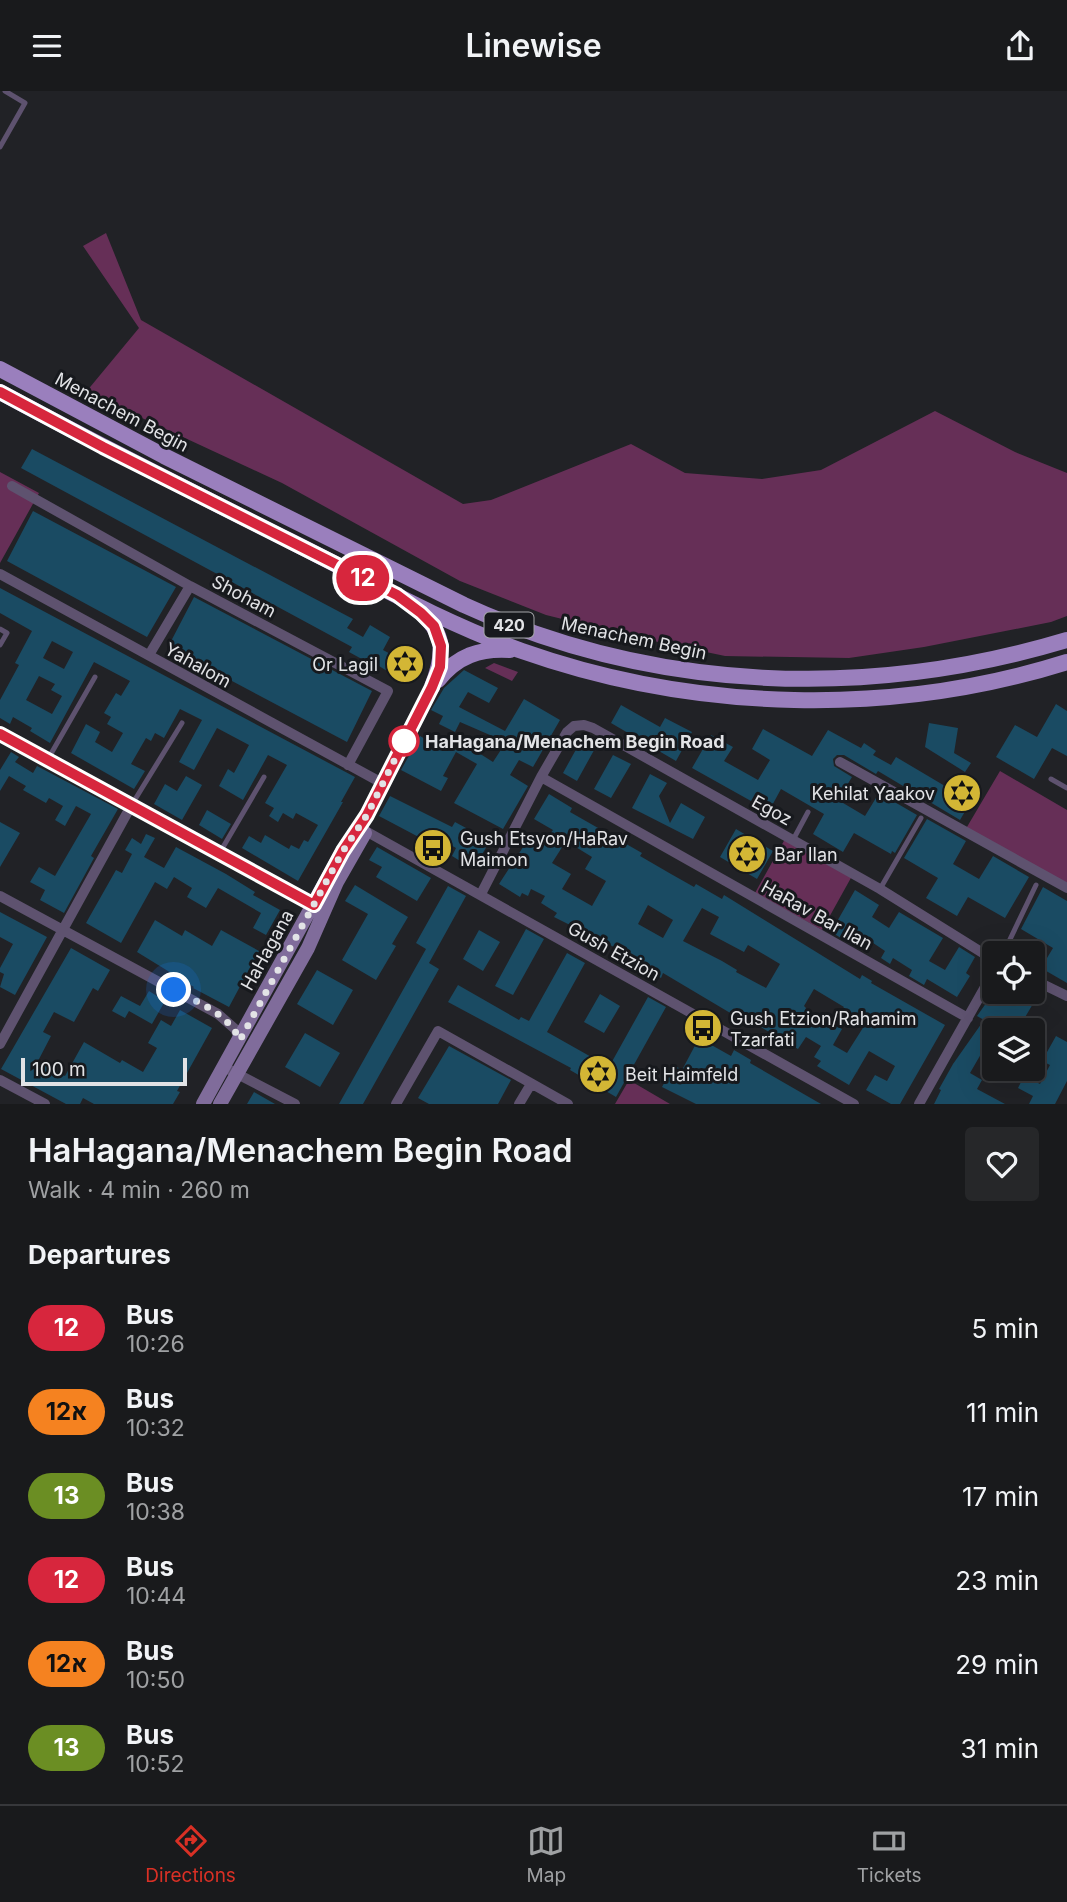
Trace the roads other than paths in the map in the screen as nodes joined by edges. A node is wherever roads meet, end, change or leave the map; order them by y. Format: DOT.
graph roads {
  1 [pos="5,91"];
  2 [pos="0,147"];
  3 [pos="0,369"];
  4 [pos="0,392"];
  5 [pos="12,486"];
  6 [pos="0,574"];
  7 [pos="190,586"];
  8 [pos="397,595"];
  9 [pos="0,629"];
  10 [pos="1067,640"];
  11 [pos="0,645"];
  12 [pos="523,651"];
  13 [pos="149,655"];
  14 [pos="1067,662"];
  15 [pos="95,677"];
  16 [pos="432,687"];
  17 [pos="181,723"];
  18 [pos="0,734"];
  19 [pos="47,760"];
  20 [pos="840,762"];
  21 [pos="348,765"];
  22 [pos="264,776"];
  23 [pos="541,777"];
  24 [pos="1051,779"];
  25 [pos="382,783"];
  26 [pos="1067,788"];
  27 [pos="131,806"];
  28 [pos="808,812"];
  29 [pos="921,818"];
  30 [pos="362,829"];
  31 [pos="793,840"];
  32 [pos="219,854"];
  33 [pos="1036,885"];
  34 [pos="1067,888"];
  35 [pos="880,889"];
  36 [pos="481,894"];
  37 [pos="0,896"];
  38 [pos="318,910"];
  39 [pos="63,930"];
  40 [pos="1009,941"];
  41 [pos="982,953"];
  42 [pos="1045,985"];
  43 [pos="982,993"];
  44 [pos="1067,996"];
  45 [pos="968,1018"];
  46 [pos="240,1040"];
  47 [pos="0,1044"];
  48 [pos="231,1070"];
  49 [pos="0,1080"];
  50 [pos="531,1084"];
  51 [pos="45,1104"];
  52 [pos="203,1104"];
  53 [pos="220,1104"];
  54 [pos="295,1104"];
  55 [pos="396,1104"];
  56 [pos="519,1104"];
  57 [pos="568,1104"];
  58 [pos="854,1104"];
  59 [pos="919,1104"];
  1 -- 2 [label="lane"];
  3 -- 10 [label="main road, Menachem Begin / 420"];
  4 -- 8 [label="main road, 420"];
  5 -- 7 [label="street, Shoham"];
  6 -- 13 [label="street, Yahalom"];
  7 -- 13 [label="street"];
  7 -- 21 [label="street, Shoham"];
  8 -- 12 [label="main road, 420"];
  8 -- 16 [label="main road"];
  9 -- 11 [label="lane"];
  12 -- 14 [label="main road, 420"];
  12 -- 16 [label="main road"];
  13 -- 21 [label="street, Yahalom"];
  15 -- 19 [label="lane"];
  16 -- 25 [label="street, HaHagana"];
  17 -- 27 [label="lane"];
  18 -- 19 [label="street"];
  19 -- 27 [label="street"];
  20 -- 34 [label="street"];
  21 -- 25 [label="street, Yahalom"];
  22 -- 32 [label="lane"];
  23 -- 31 [label="street, Egoz"];
  23 -- 36 [label="street"];
  23 -- 45 [label="street, HaRav Bar Ilan"];
  24 -- 26 [label="lane"];
  25 -- 30 [label="street, HaHagana"];
  27 -- 32 [label="street"];
  27 -- 39 [label="street"];
  28 -- 31 [label="lane"];
  29 -- 35 [label="lane"];
  30 -- 36 [label="street, Gush Etzion"];
  30 -- 38 [label="street, HaHagana"];
  31 -- 35 [label="street, Egoz"];
  32 -- 38 [label="street"];
  33 -- 40 [label="lane"];
  35 -- 41 [label="street, Egoz"];
  36 -- 58 [label="street, Gush Etzion"];
  37 -- 39 [label="street"];
  38 -- 46 [label="street, HaHagana"];
  38 -- 48 [label="street, HaHagana"];
  39 -- 46 [label="street"];
  39 -- 47 [label="street"];
  42 -- 44 [label="street"];
  43 -- 45 [label="street"];
  45 -- 59 [label="street"];
  46 -- 48 [label="street, HaHagana"];
  48 -- 52 [label="street, HaHagana"];
  48 -- 53 [label="street, HaHagana"];
  48 -- 54 [label="street"];
  49 -- 51 [label="street"];
  50 -- 55 [label="street"];
  50 -- 56 [label="street"];
  50 -- 57 [label="street"];
}
